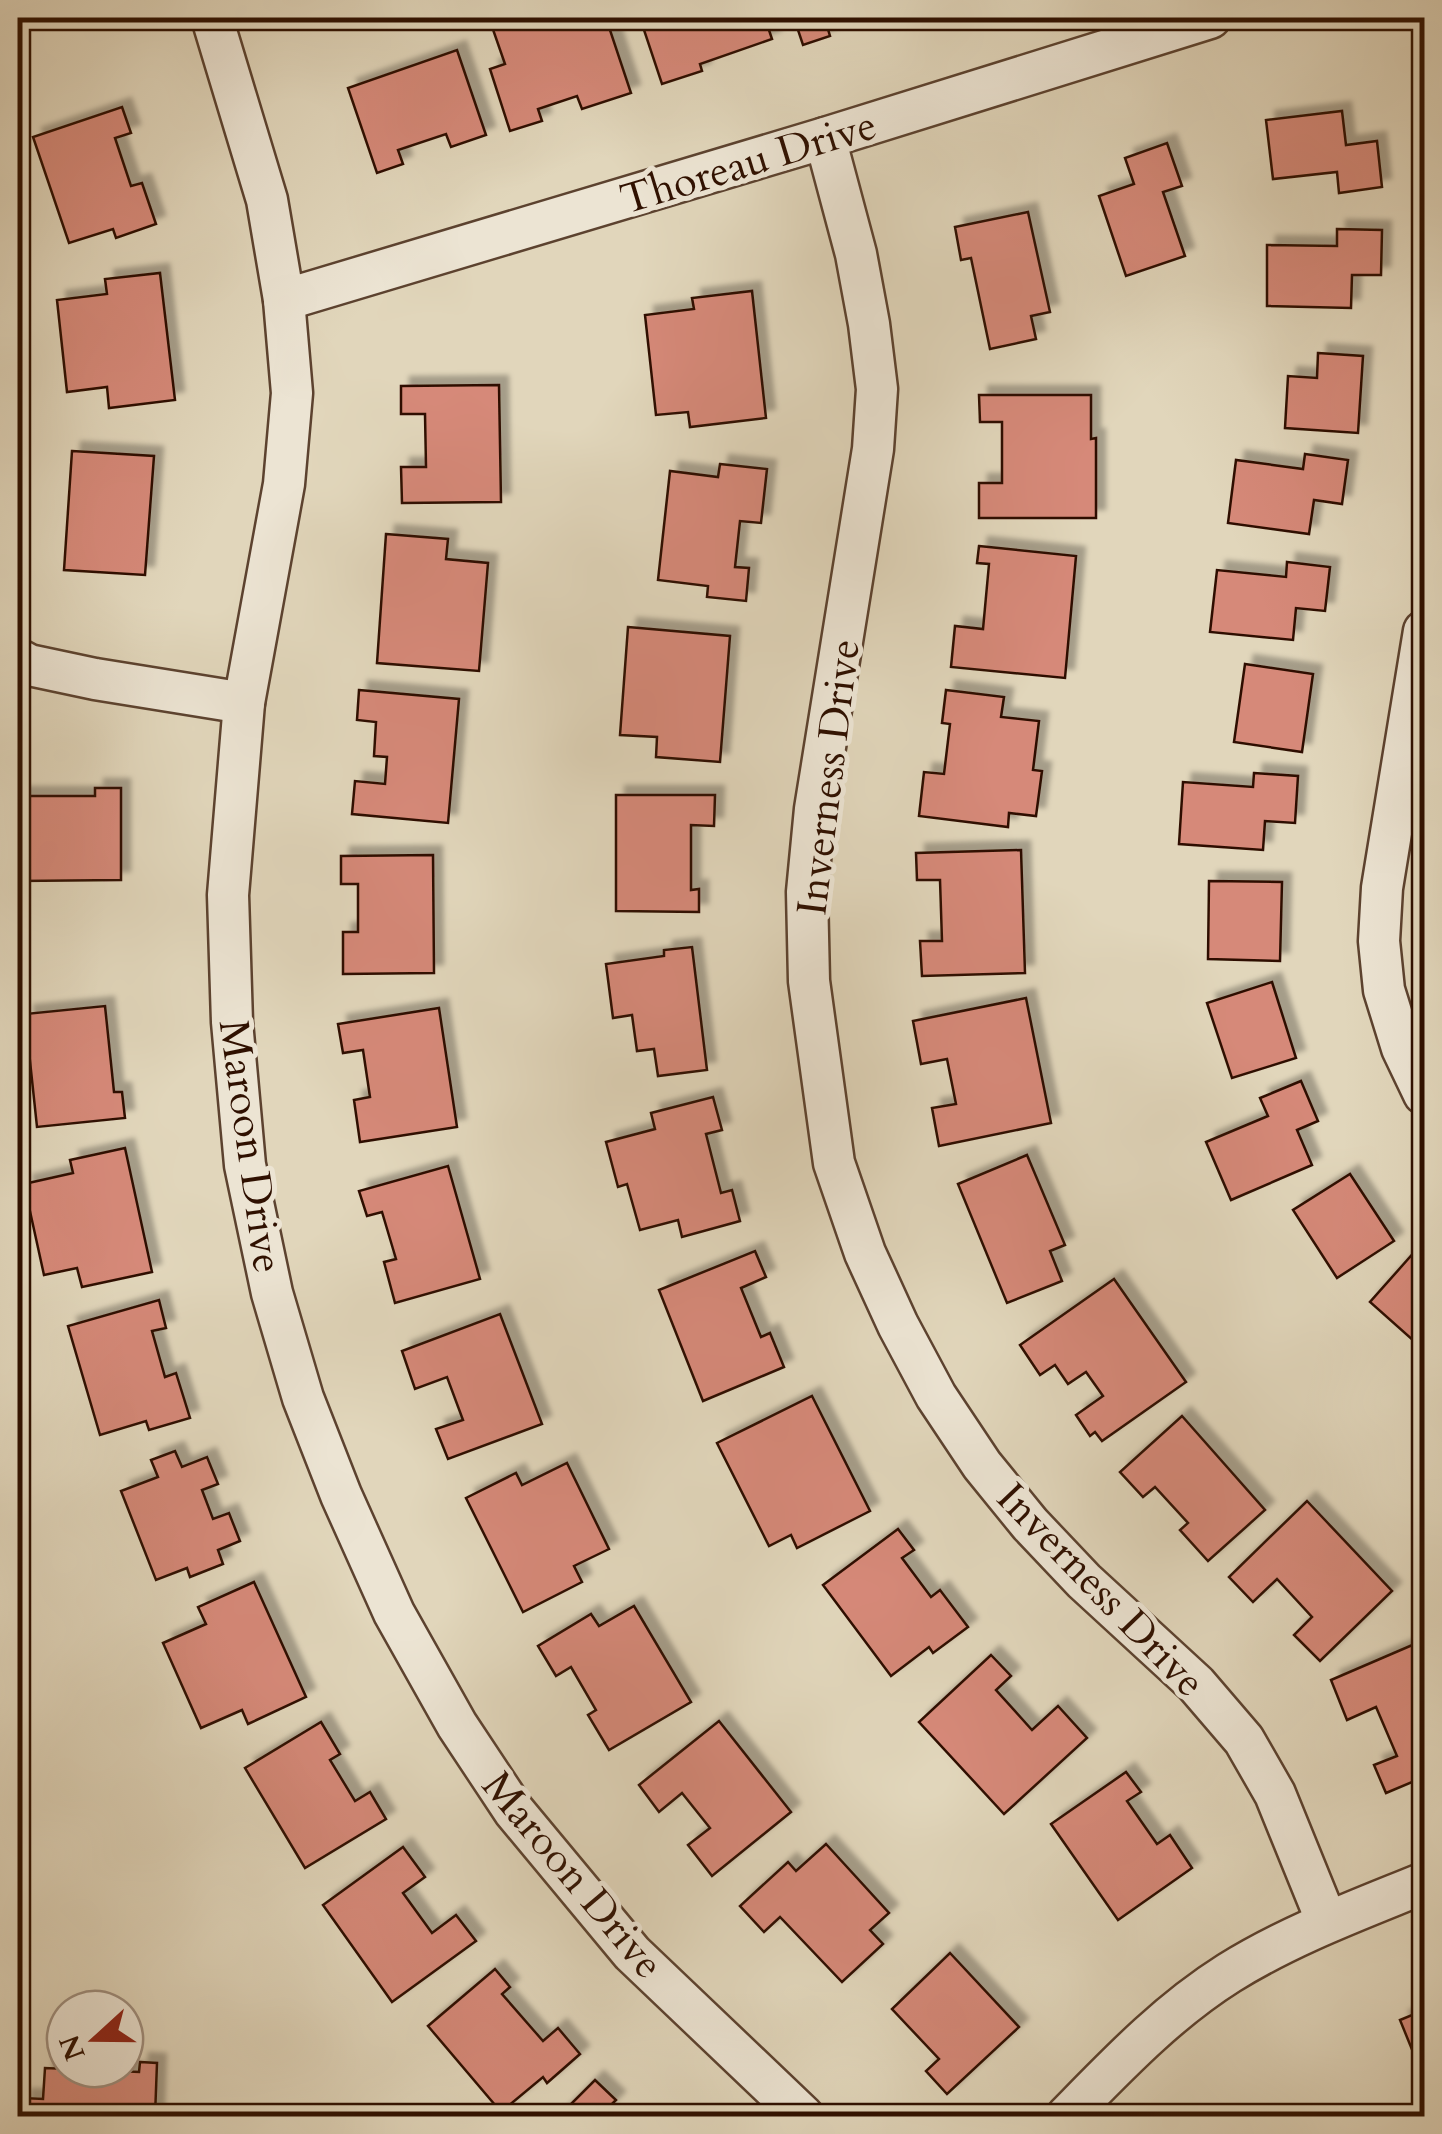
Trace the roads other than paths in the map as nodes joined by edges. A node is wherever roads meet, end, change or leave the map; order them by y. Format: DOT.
graph roads {
  1 [pos="212,18"];
  2 [pos="1210,18"];
  3 [pos="825,138"];
  4 [pos="284,300"];
  5 [pos="1424,631"];
  6 [pos="18,659"];
  7 [pos="244,702"];
  8 [pos="1424,1094"];
  9 [pos="1424,1883"];
  10 [pos="1327,1922"];
  11 [pos="803,2116"];
  12 [pos="1067,2116"];
  1 -- 4 [label="street, Maroon Drive"];
  2 -- 3 [label="street, Thoreau Drive"];
  3 -- 4 [label="street, Thoreau Drive"];
  3 -- 10 [label="street, Inverness Drive"];
  4 -- 7 [label="street, Maroon Drive"];
  5 -- 8 [label="street"];
  6 -- 7 [label="street"];
  7 -- 11 [label="street, Maroon Drive"];
  9 -- 10 [label="street"];
  10 -- 12 [label="street"];
}
